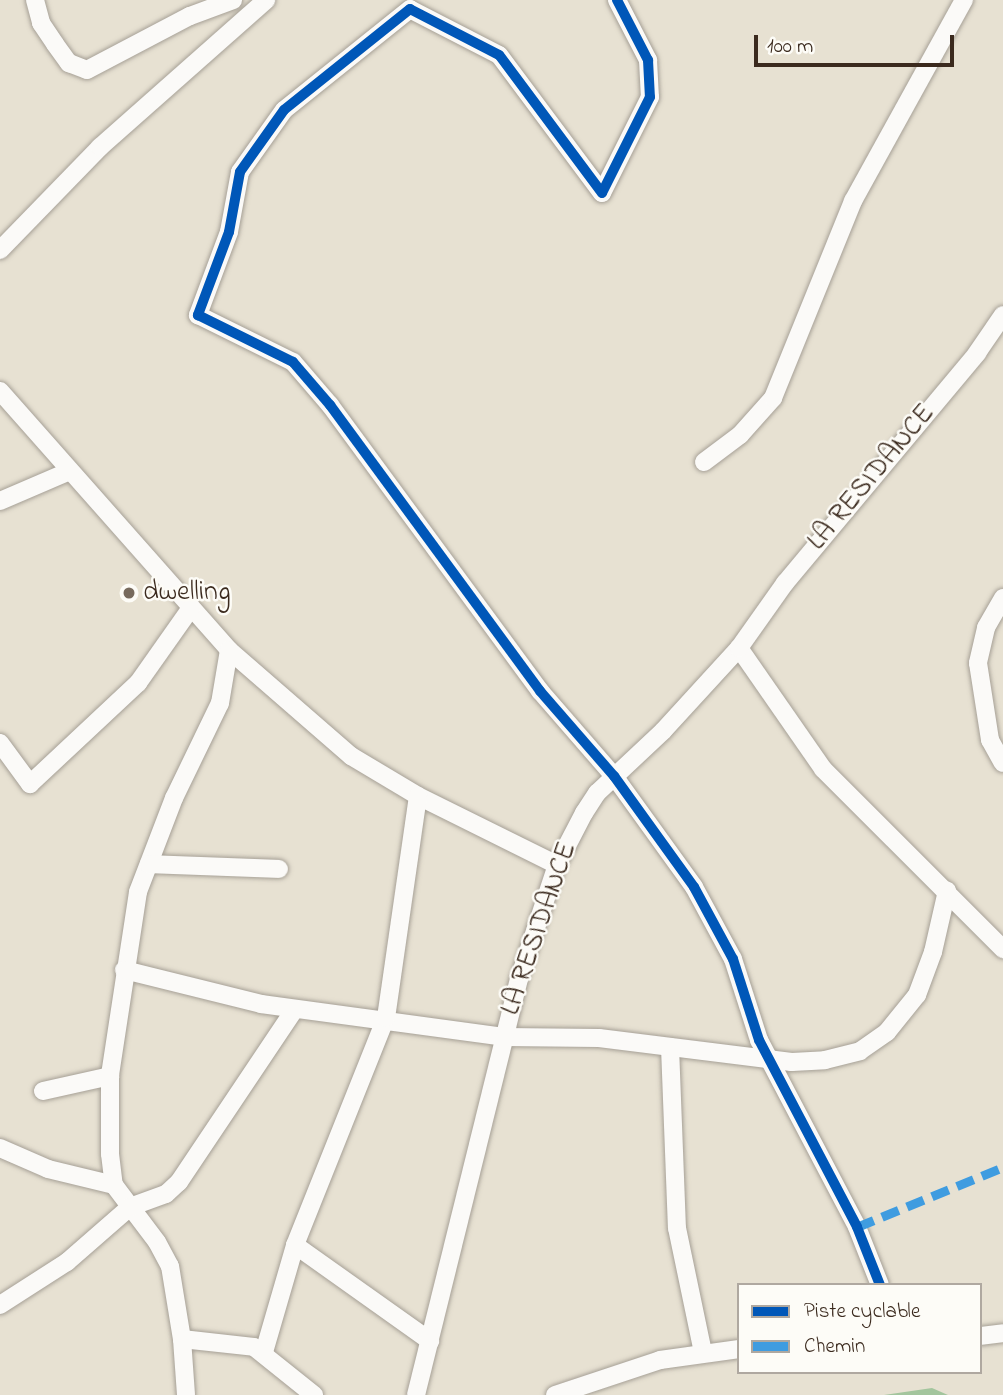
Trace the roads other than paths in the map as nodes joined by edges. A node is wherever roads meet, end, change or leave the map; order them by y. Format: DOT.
graph roads {
  1 [pos="34,0"];
  2 [pos="233,0"];
  3 [pos="266,0"];
  4 [pos="617,0"];
  5 [pos="964,0"];
  6 [pos="0,250"];
  7 [pos="1003,314"];
  8 [pos="0,391"];
  9 [pos="704,461"];
  10 [pos="70,471"];
  11 [pos="0,500"];
  12 [pos="1003,598"];
  13 [pos="191,608"];
  14 [pos="739,648"];
  15 [pos="229,650"];
  16 [pos="0,743"];
  17 [pos="1003,763"];
  18 [pos="614,776"];
  19 [pos="418,796"];
  20 [pos="149,864"];
  21 [pos="557,865"];
  22 [pos="279,869"];
  23 [pos="947,891"];
  24 [pos="1003,949"];
  25 [pos="124,970"];
  26 [pos="295,1009"];
  27 [pos="386,1018"];
  28 [pos="503,1037"];
  29 [pos="670,1047"];
  30 [pos="770,1059"];
  31 [pos="110,1076"];
  32 [pos="43,1091"];
  33 [pos="0,1148"];
  34 [pos="114,1185"];
  35 [pos="130,1207"];
  36 [pos="295,1245"];
  37 [pos="879,1283"];
  38 [pos="0,1306"];
  39 [pos="1003,1333"];
  40 [pos="982,1336"];
  41 [pos="183,1339"];
  42 [pos="430,1342"];
  43 [pos="737,1349"];
  44 [pos="264,1352"];
  45 [pos="704,1352"];
  46 [pos="186,1395"];
  47 [pos="314,1395"];
  48 [pos="416,1395"];
  49 [pos="555,1395"];
  1 -- 2 [label="street"];
  3 -- 6 [label="street"];
  4 -- 18 [label="street"];
  5 -- 9 [label="street"];
  7 -- 14 [label="street, LA RESIDANCE"];
  8 -- 10 [label="street"];
  10 -- 11 [label="street"];
  10 -- 13 [label="street"];
  12 -- 17 [label="street"];
  13 -- 15 [label="street"];
  13 -- 16 [label="street"];
  14 -- 18 [label="street, LA RESIDANCE"];
  14 -- 23 [label="street"];
  15 -- 19 [label="street"];
  15 -- 20 [label="street"];
  18 -- 21 [label="street, LA RESIDANCE"];
  18 -- 30 [label="street"];
  19 -- 21 [label="street"];
  19 -- 27 [label="street"];
  20 -- 22 [label="street"];
  20 -- 25 [label="street"];
  21 -- 28 [label="street, LA RESIDANCE"];
  23 -- 24 [label="street"];
  23 -- 30 [label="street"];
  25 -- 26 [label="street"];
  25 -- 31 [label="street"];
  26 -- 27 [label="street"];
  26 -- 35 [label="street"];
  27 -- 28 [label="street"];
  27 -- 36 [label="street"];
  28 -- 29 [label="street"];
  28 -- 42 [label="street, LA RESIDANCE"];
  29 -- 30 [label="street"];
  29 -- 45 [label="street"];
  30 -- 37 [label="street"];
  31 -- 32 [label="street"];
  31 -- 34 [label="street"];
  33 -- 34 [label="street"];
  34 -- 35 [label="street"];
  35 -- 38 [label="street"];
  35 -- 41 [label="street"];
  36 -- 42 [label="street"];
  36 -- 44 [label="street"];
  39 -- 40 [label="street"];
  41 -- 44 [label="street"];
  41 -- 46 [label="street"];
  42 -- 48 [label="street, LA RESIDANCE"];
  43 -- 45 [label="street"];
  44 -- 47 [label="street"];
  45 -- 49 [label="street"];
}
